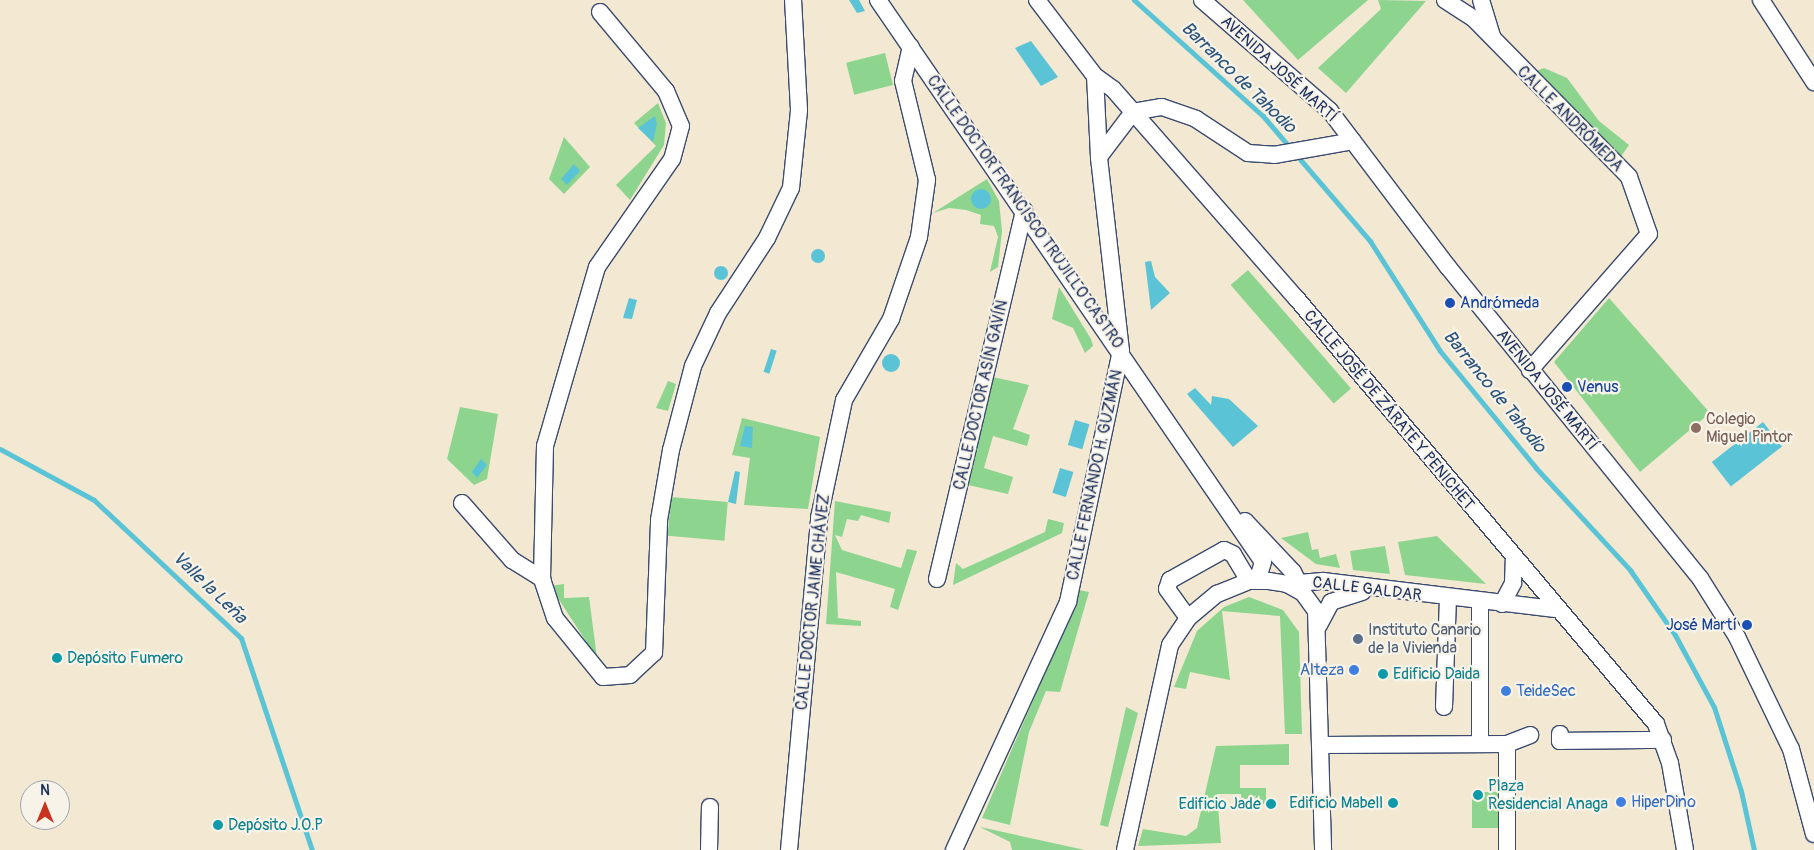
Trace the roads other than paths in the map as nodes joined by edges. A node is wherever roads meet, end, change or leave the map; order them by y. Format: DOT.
graph roads {
  1 [pos="793,0"];
  2 [pos="878,0"];
  3 [pos="1037,0"];
  4 [pos="1202,0"];
  5 [pos="1445,0"];
  6 [pos="1462,0"];
  7 [pos="1481,0"];
  8 [pos="1761,0"];
  9 [pos="600,12"];
  10 [pos="1474,19"];
  11 [pos="1494,44"];
  12 [pos="911,47"];
  13 [pos="1095,76"];
  14 [pos="1814,82"];
  15 [pos="1133,112"];
  16 [pos="1353,141"];
  17 [pos="1099,157"];
  18 [pos="1024,210"];
  19 [pos="1121,351"];
  20 [pos="1530,370"];
  21 [pos="1223,497"];
  22 [pos="462,503"];
  23 [pos="1514,560"];
  24 [pos="542,578"];
  25 [pos="937,579"];
  26 [pos="1249,581"];
  27 [pos="1296,586"];
  28 [pos="1372,591"];
  29 [pos="1448,598"];
  30 [pos="1480,602"];
  31 [pos="1502,604"];
  32 [pos="1555,609"];
  33 [pos="1188,618"];
  34 [pos="1318,625"];
  35 [pos="1444,707"];
  36 [pos="1560,734"];
  37 [pos="1530,735"];
  38 [pos="1663,740"];
  39 [pos="1480,744"];
  40 [pos="1507,744"];
  41 [pos="1321,745"];
  42 [pos="710,807"];
  43 [pos="1814,834"];
  44 [pos="709,850"];
  45 [pos="789,850"];
  46 [pos="954,850"];
  47 [pos="1125,850"];
  48 [pos="1323,850"];
  49 [pos="1507,850"];
  50 [pos="1685,850"];
  1 -- 24 [label="street"];
  2 -- 12 [label="street, CALLE DOCTOR FRANCISCO TRUJILLO CASTRO"];
  3 -- 13 [label="street, CALLE JOSÉ DE ZÁRATE Y PENICHET"];
  4 -- 16 [label="street, AVENIDA JOSÉ MARTÍ"];
  5 -- 10 [label="street, CALLE ANDRÓMEDA"];
  6 -- 10 [label="street"];
  7 -- 11 [label="street"];
  8 -- 14 [label="street"];
  9 -- 24 [label="street"];
  10 -- 11 [label="street, CALLE ANDRÓMEDA"];
  11 -- 20 [label="street, CALLE ANDRÓMEDA"];
  12 -- 18 [label="street, CALLE DOCTOR FRANCISCO TRUJILLO CASTRO"];
  12 -- 45 [label="street, CALLE DOCTOR JAIME CHÁVEZ"];
  13 -- 15 [label="street, CALLE JOSÉ DE ZÁRATE Y PENICHET"];
  13 -- 17 [label="street, CALLE FERNANDO H. GUZMÁN"];
  15 -- 16 [label="street"];
  15 -- 17 [label="street"];
  15 -- 23 [label="street, CALLE JOSÉ DE ZÁRATE Y PENICHET"];
  16 -- 20 [label="street, AVENIDA JOSÉ MARTÍ"];
  17 -- 19 [label="street, CALLE FERNANDO H. GUZMÁN"];
  18 -- 19 [label="street, CALLE DOCTOR FRANCISCO TRUJILLO CASTRO"];
  18 -- 25 [label="street, CALLE DOCTOR ASÍN GAVÍN"];
  19 -- 21 [label="street, CALLE DOCTOR FRANCISCO TRUJILLO CASTRO"];
  19 -- 46 [label="street, CALLE FERNANDO H. GUZMÁN"];
  20 -- 43 [label="street, AVENIDA JOSÉ MARTÍ"];
  21 -- 26 [label="street, CALLE DOCTOR FRANCISCO TRUJILLO CASTRO"];
  21 -- 27 [label="street, CALLE DOCTOR FRANCISCO TRUJILLO CASTRO"];
  22 -- 24 [label="street"];
  23 -- 31 [label="street"];
  23 -- 32 [label="street, CALLE JOSÉ DE ZÁRATE Y PENICHET"];
  26 -- 27 [label="street, CALLE GALDAR"];
  26 -- 33 [label="street"];
  26 -- 33 [label="street"];
  27 -- 28 [label="street, CALLE GALDAR"];
  27 -- 34 [label="street, CALLE DOCTOR FRANCISCO TRUJILLO CASTRO"];
  28 -- 29 [label="street, CALLE GALDAR"];
  28 -- 34 [label="street"];
  29 -- 30 [label="street, CALLE GALDAR"];
  29 -- 35 [label="street"];
  30 -- 31 [label="street, CALLE GALDAR"];
  30 -- 39 [label="street"];
  31 -- 32 [label="street, CALLE GALDAR"];
  32 -- 38 [label="street, CALLE JOSÉ DE ZÁRATE Y PENICHET"];
  33 -- 47 [label="street"];
  34 -- 41 [label="street"];
  36 -- 38 [label="street"];
  37 -- 40 [label="street"];
  38 -- 50 [label="street, CALLE JOSÉ DE ZÁRATE Y PENICHET"];
  39 -- 40 [label="street"];
  39 -- 41 [label="street"];
  40 -- 49 [label="street"];
  41 -- 48 [label="street"];
  42 -- 44 [label="street"];
}
